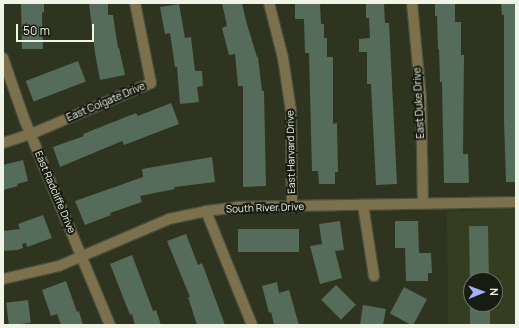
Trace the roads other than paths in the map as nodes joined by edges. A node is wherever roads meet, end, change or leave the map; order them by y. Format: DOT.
graph roads {
  1 [pos="135,3"];
  2 [pos="269,3"];
  3 [pos="412,3"];
  4 [pos="3,58"];
  5 [pos="31,134"];
  6 [pos="3,143"];
  7 [pos="516,202"];
  8 [pos="422,203"];
  9 [pos="363,205"];
  10 [pos="292,207"];
  11 [pos="206,211"];
  12 [pos="82,257"];
  13 [pos="374,276"];
  14 [pos="3,279"];
  15 [pos="110,325"];
  16 [pos="252,325"];
  1 -- 5 [label="street, East Colgate Drive"];
  2 -- 10 [label="street, East Harvard Drive"];
  3 -- 8 [label="street, East Duke Drive"];
  4 -- 5 [label="street, East Radcliffe Drive"];
  5 -- 6 [label="street"];
  5 -- 12 [label="street, East Radcliffe Drive"];
  7 -- 8 [label="street, South River Drive"];
  8 -- 9 [label="street, South River Drive"];
  9 -- 10 [label="street, South River Drive"];
  9 -- 13 [label="street"];
  10 -- 11 [label="street, South River Drive"];
  11 -- 12 [label="street, South River Drive"];
  11 -- 16 [label="street"];
  12 -- 14 [label="street, South River Drive"];
  12 -- 15 [label="street, East Radcliffe Drive"];
}
